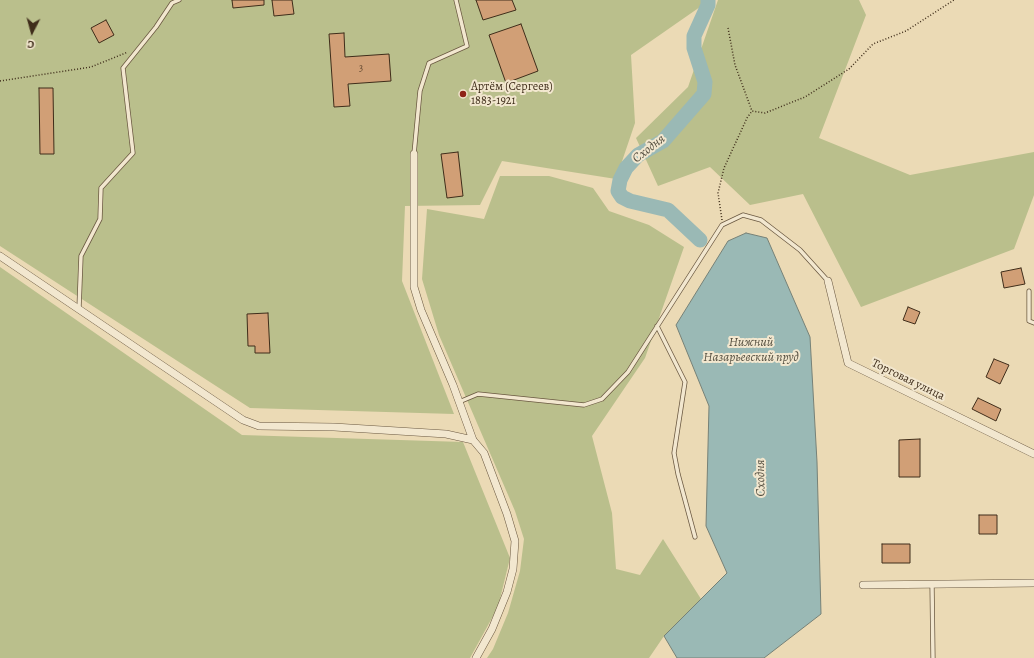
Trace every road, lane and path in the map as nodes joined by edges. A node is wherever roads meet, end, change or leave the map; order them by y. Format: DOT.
graph roads {
  1 [pos="179,0"];
  2 [pos="456,0"];
  3 [pos="954,0"];
  4 [pos="728,28"];
  5 [pos="141,46"];
  6 [pos="0,81"];
  7 [pos="752,111"];
  8 [pos="414,154"];
  9 [pos="722,225"];
  10 [pos="0,256"];
  11 [pos="828,281"];
  12 [pos="1029,291"];
  13 [pos="79,308"];
  14 [pos="1034,323"];
  15 [pos="657,326"];
  16 [pos="459,402"];
  17 [pos="473,440"];
  18 [pos="1034,454"];
  19 [pos="695,537"];
  20 [pos="1034,583"];
  21 [pos="932,584"];
  22 [pos="863,585"];
  23 [pos="476,658"];
  24 [pos="933,658"];
  1 -- 5 [label="lane"];
  2 -- 8 [label="lane"];
  3 -- 7 [label="path"];
  4 -- 7 [label="path"];
  5 -- 6 [label="path"];
  5 -- 13 [label="lane"];
  7 -- 9 [label="path"];
  8 -- 16 [label="street"];
  9 -- 11 [label="lane"];
  9 -- 15 [label="lane"];
  10 -- 13 [label="street"];
  11 -- 18 [label="street, Торговая улица"];
  12 -- 14 [label="lane"];
  13 -- 17 [label="street"];
  15 -- 16 [label="lane"];
  15 -- 19 [label="lane"];
  16 -- 17 [label="street"];
  17 -- 23 [label="street"];
  20 -- 21 [label="street"];
  21 -- 22 [label="street"];
  21 -- 24 [label="lane"];
}
